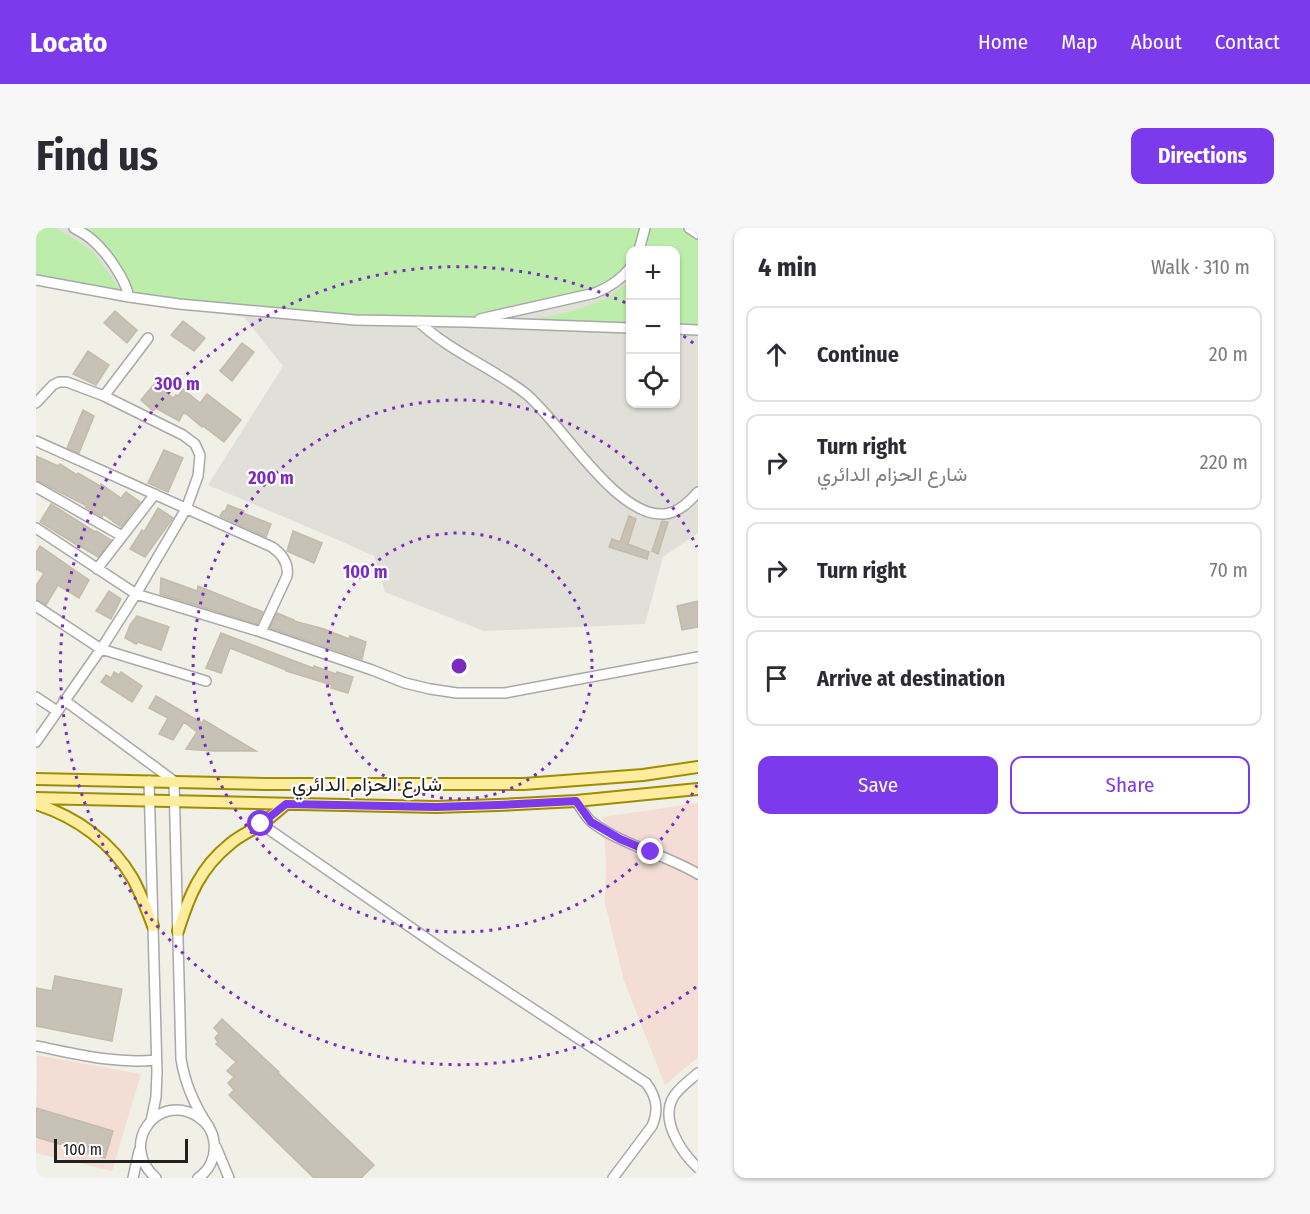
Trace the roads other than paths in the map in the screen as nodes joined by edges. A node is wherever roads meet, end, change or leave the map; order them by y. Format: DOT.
graph roads {
  1 [pos="74,228"];
  2 [pos="645,228"];
  3 [pos="689,228"];
  4 [pos="698,234"];
  5 [pos="640,246"];
  6 [pos="626,273"];
  7 [pos="36,280"];
  8 [pos="129,297"];
  9 [pos="418,321"];
  10 [pos="466,322"];
  11 [pos="626,328"];
  12 [pos="680,329"];
  13 [pos="698,330"];
  14 [pos="148,338"];
  15 [pos="104,396"];
  16 [pos="36,403"];
  17 [pos="36,441"];
  18 [pos="36,487"];
  19 [pos="698,492"];
  20 [pos="155,494"];
  21 [pos="186,509"];
  22 [pos="36,528"];
  23 [pos="122,536"];
  24 [pos="97,569"];
  25 [pos="136,594"];
  26 [pos="36,606"];
  27 [pos="261,633"];
  28 [pos="101,649"];
  29 [pos="698,658"];
  30 [pos="206,681"];
  31 [pos="36,698"];
  32 [pos="64,700"];
  33 [pos="57,711"];
  34 [pos="36,742"];
  35 [pos="696,766"];
  36 [pos="36,779"];
  37 [pos="149,781"];
  38 [pos="174,781"];
  39 [pos="698,789"];
  40 [pos="36,798"];
  41 [pos="150,801"];
  42 [pos="174,801"];
  43 [pos="576,801"];
  44 [pos="36,804"];
  45 [pos="286,804"];
  46 [pos="261,824"];
  47 [pos="698,873"];
  48 [pos="153,926"];
  49 [pos="178,931"];
  50 [pos="36,1046"];
  51 [pos="156,1060"];
  52 [pos="698,1072"];
  53 [pos="151,1121"];
  54 [pos="209,1127"];
  55 [pos="215,1144"];
  56 [pos="140,1146"];
  57 [pos="698,1168"];
  58 [pos="133,1178"];
  59 [pos="156,1178"];
  60 [pos="198,1178"];
  61 [pos="229,1178"];
  62 [pos="613,1178"];
  1 -- 8 [label="street"];
  2 -- 5 [label="street"];
  3 -- 4 [label="street"];
  6 -- 10 [label="street"];
  7 -- 8 [label="street"];
  8 -- 9 [label="street"];
  9 -- 10 [label="street"];
  9 -- 19 [label="street"];
  10 -- 11 [label="street"];
  12 -- 13 [label="street"];
  14 -- 15 [label="street"];
  15 -- 16 [label="street"];
  15 -- 21 [label="street"];
  17 -- 20 [label="street"];
  18 -- 23 [label="street"];
  20 -- 21 [label="street"];
  20 -- 23 [label="street"];
  21 -- 25 [label="street"];
  21 -- 27 [label="street"];
  22 -- 24 [label="street"];
  23 -- 24 [label="street"];
  24 -- 25 [label="street"];
  25 -- 27 [label="street"];
  25 -- 28 [label="street"];
  26 -- 28 [label="street"];
  27 -- 29 [label="street"];
  28 -- 30 [label="street"];
  28 -- 32 [label="street"];
  31 -- 33 [label="street"];
  32 -- 33 [label="street"];
  32 -- 38 [label="street"];
  33 -- 34 [label="street"];
  35 -- 38 [label="main road, شارع الحزام الدائري"];
  36 -- 37 [label="main road, شارع الحزام الدائري"];
  37 -- 38 [label="main road, شارع الحزام الدائري"];
  37 -- 41 [label="street"];
  38 -- 42 [label="street"];
  39 -- 43 [label="main road, شارع الحزام الدائري"];
  40 -- 41 [label="main road, شارع الحزام الدائري"];
  41 -- 42 [label="main road, شارع الحزام الدائري"];
  41 -- 48 [label="street"];
  42 -- 45 [label="main road, شارع الحزام الدائري"];
  42 -- 49 [label="street"];
  43 -- 45 [label="main road, شارع الحزام الدائري"];
  43 -- 47 [label="street"];
  44 -- 48 [label="main road"];
  45 -- 46 [label="main road"];
  46 -- 49 [label="main road"];
  46 -- 62 [label="street"];
  48 -- 51 [label="street"];
  49 -- 54 [label="street"];
  50 -- 51 [label="street"];
  51 -- 53 [label="street"];
  52 -- 57 [label="street"];
  53 -- 54 [label="street"];
  53 -- 56 [label="street"];
  54 -- 55 [label="street"];
  55 -- 60 [label="street"];
  55 -- 61 [label="street"];
  56 -- 58 [label="street"];
  56 -- 59 [label="street"];
}
